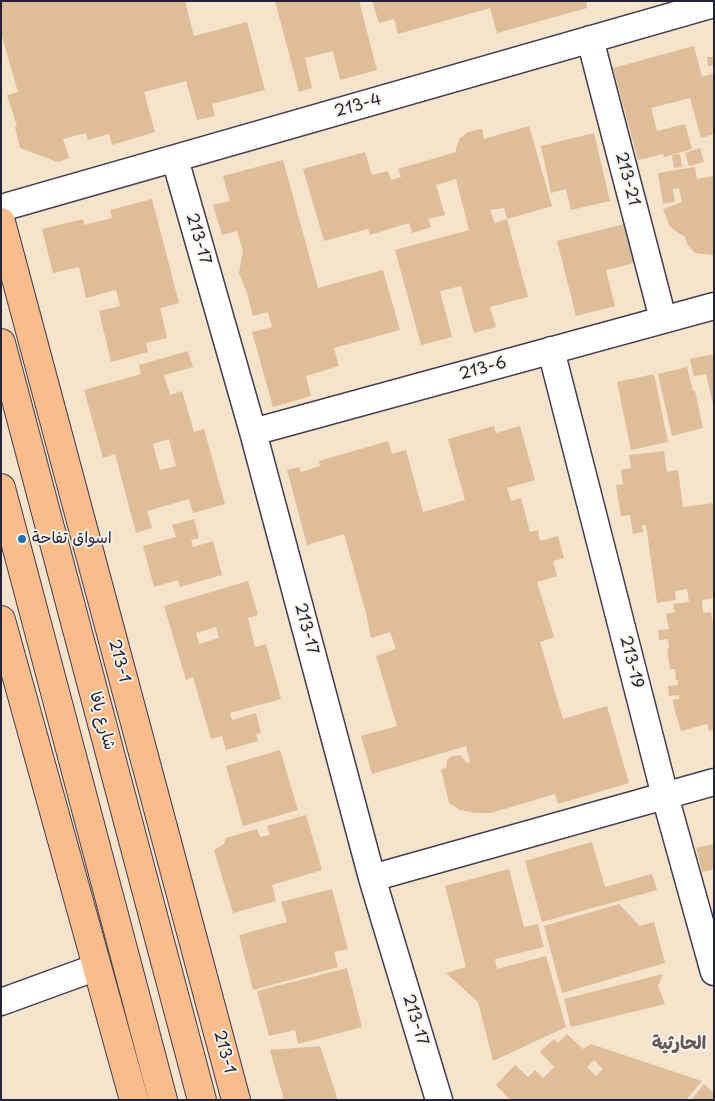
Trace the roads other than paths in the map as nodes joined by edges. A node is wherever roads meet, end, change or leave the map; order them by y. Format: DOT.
graph roads {
  1 [pos="714,4"];
  2 [pos="658,10"];
  3 [pos="590,39"];
  4 [pos="175,159"];
  5 [pos="1,208"];
  6 [pos="1,222"];
  7 [pos="714,306"];
  8 [pos="663,319"];
  9 [pos="1,343"];
  10 [pos="551,350"];
  11 [pos="253,432"];
  12 [pos="1,488"];
  13 [pos="1,620"];
  14 [pos="714,782"];
  15 [pos="665,796"];
  16 [pos="372,878"];
  17 [pos="97,967"];
  18 [pos="714,972"];
  19 [pos="1,1002"];
  20 [pos="134,1100"];
  21 [pos="163,1100"];
  22 [pos="202,1100"];
  23 [pos="236,1100"];
  24 [pos="439,1100"];
  1 -- 2 [label="street, 213-4"];
  2 -- 3 [label="street, 213-4"];
  3 -- 4 [label="street, 213-4"];
  3 -- 8 [label="street, 213-21"];
  4 -- 5 [label="street, 213-4"];
  4 -- 11 [label="street, 213-17"];
  6 -- 23 [label="main road, 213-1"];
  7 -- 8 [label="street, 213-6"];
  8 -- 10 [label="street, 213-6"];
  9 -- 22 [label="main road, شارع يافا"];
  10 -- 11 [label="street, 213-6"];
  10 -- 15 [label="street, 213-19"];
  11 -- 16 [label="street, 213-17"];
  12 -- 21 [label="main road"];
  13 -- 17 [label="main road"];
  14 -- 15 [label="street"];
  15 -- 16 [label="street"];
  15 -- 18 [label="street, 213-19"];
  16 -- 24 [label="street, 213-17"];
  17 -- 19 [label="street"];
  17 -- 20 [label="main road"];
}
